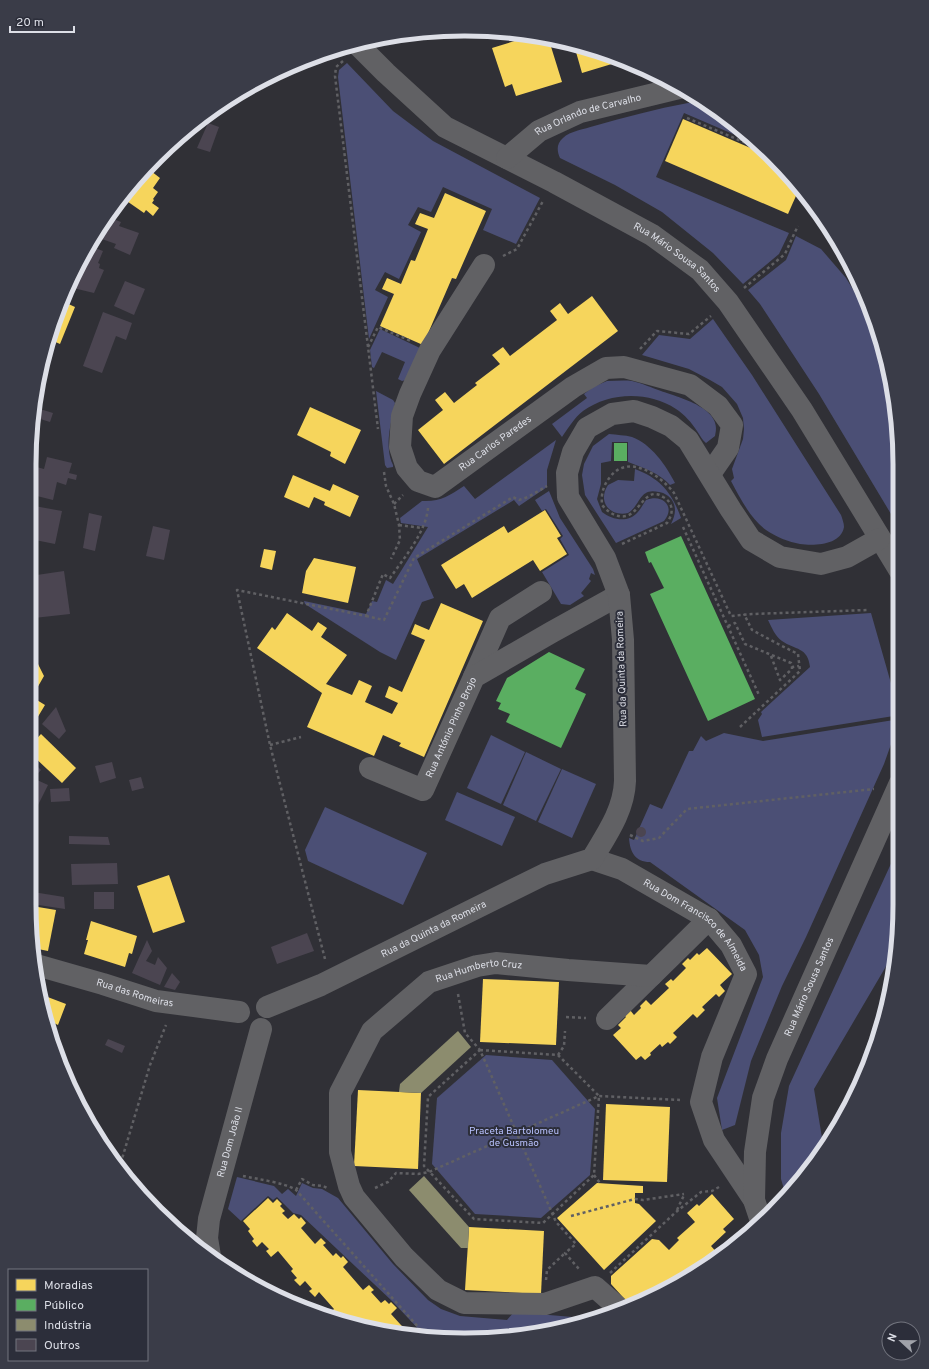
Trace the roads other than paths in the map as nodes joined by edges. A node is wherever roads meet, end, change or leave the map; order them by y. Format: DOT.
graph roads {
  1 [pos="351,52"];
  2 [pos="672,90"];
  3 [pos="507,158"];
  4 [pos="484,265"];
  5 [pos="710,474"];
  6 [pos="879,539"];
  7 [pos="893,561"];
  8 [pos="541,592"];
  9 [pos="619,595"];
  10 [pos="474,677"];
  11 [pos="370,768"];
  12 [pos="893,798"];
  13 [pos="592,859"];
  14 [pos="709,919"];
  15 [pos="41,966"];
  16 [pos="651,976"];
  17 [pos="267,1007"];
  18 [pos="239,1012"];
  19 [pos="607,1019"];
  20 [pos="261,1029"];
  21 [pos="754,1200"];
  22 [pos="759,1215"];
  23 [pos="209,1248"];
  24 [pos="615,1305"];
  1 -- 3 [label="street, Rua Mário Sousa Santos"];
  2 -- 3 [label="street, Rua Orlando de Carvalho"];
  3 -- 6 [label="street, Rua Mário Sousa Santos"];
  4 -- 5 [label="street, Rua Carlos Paredes"];
  5 -- 6 [label="street, Rua da Quinta da Romeira"];
  5 -- 9 [label="street, Rua da Quinta da Romeira"];
  6 -- 7 [label="street, Rua Mário Sousa Santos"];
  8 -- 10 [label="street"];
  9 -- 10 [label="street, Rua António Pinho Brojo"];
  9 -- 13 [label="street, Rua da Quinta da Romeira"];
  10 -- 11 [label="street, Rua António Pinho Brojo"];
  12 -- 21 [label="street, Rua Mário Sousa Santos"];
  13 -- 14 [label="street, Rua Dom Francisco de Almeida"];
  13 -- 17 [label="street, Rua da Quinta da Romeira"];
  14 -- 16 [label="street"];
  14 -- 21 [label="street, Rua Dom Francisco de Almeida"];
  15 -- 18 [label="street, Rua das Romeiras"];
  16 -- 19 [label="street"];
  16 -- 24 [label="street, Rua Humberto Cruz"];
  17 -- 18 [label="street"];
  17 -- 20 [label="street, Rua Dom João II"];
  18 -- 20 [label="street"];
  20 -- 23 [label="street, Rua Dom João II"];
  21 -- 22 [label="street, Rua Dom Francisco de Almeida"];
}
